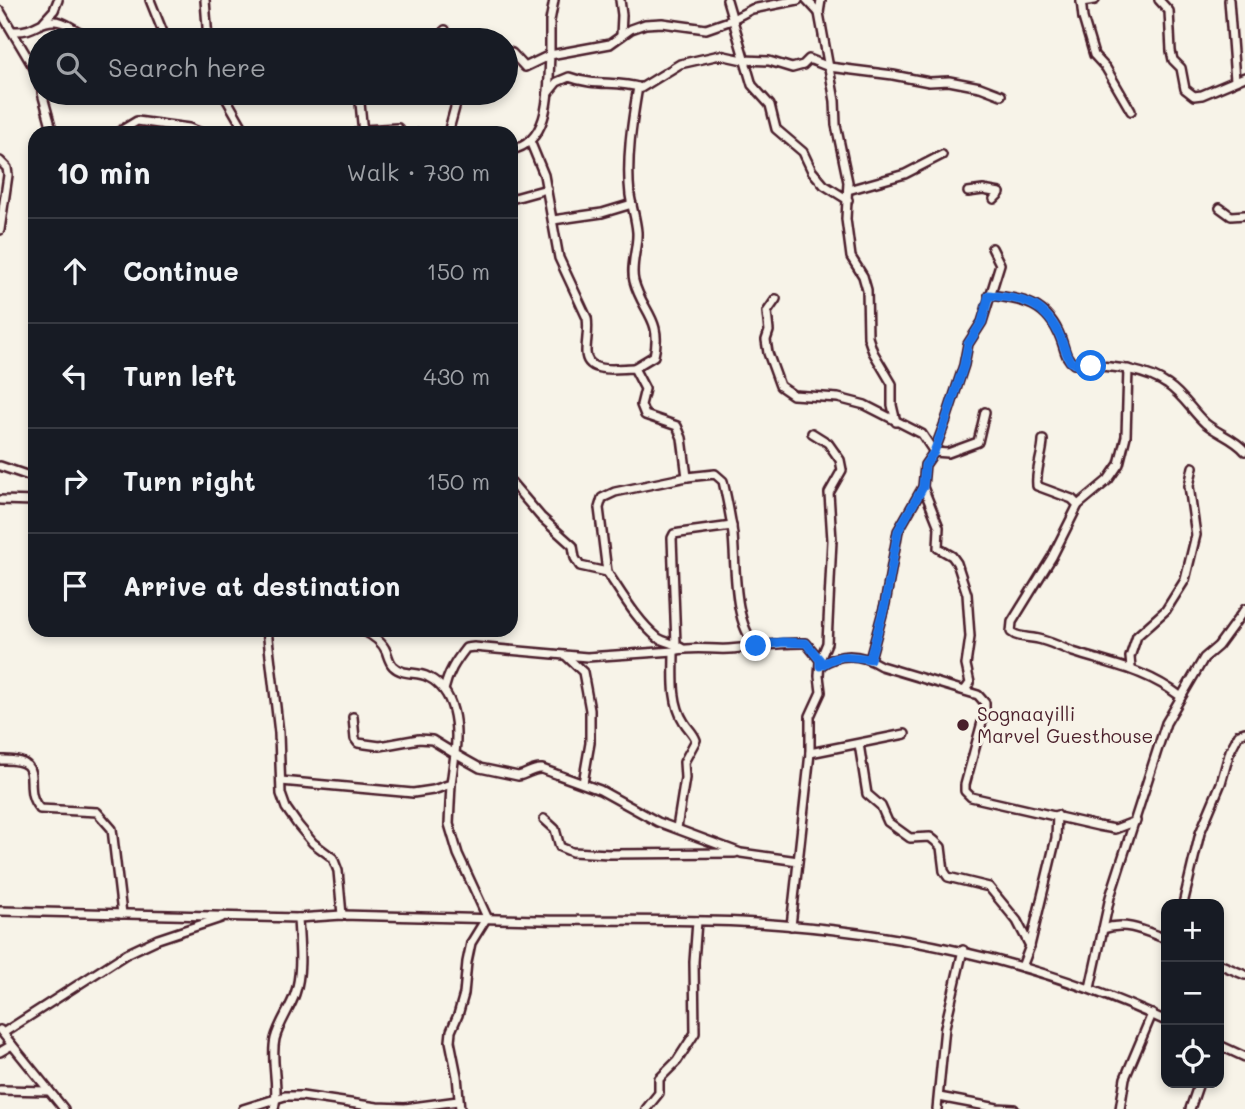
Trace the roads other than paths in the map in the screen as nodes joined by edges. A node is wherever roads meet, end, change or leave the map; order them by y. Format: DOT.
graph roads {
  1 [pos="58,0"];
  2 [pos="150,0"];
  3 [pos="205,0"];
  4 [pos="554,0"];
  5 [pos="620,0"];
  6 [pos="727,0"];
  7 [pos="798,0"];
  8 [pos="807,0"];
  9 [pos="821,0"];
  10 [pos="1096,0"];
  11 [pos="1159,0"];
  12 [pos="1229,0"];
  13 [pos="1081,1"];
  14 [pos="0,11"];
  15 [pos="819,13"];
  16 [pos="732,19"];
  17 [pos="44,21"];
  18 [pos="35,28"];
  19 [pos="74,28"];
  20 [pos="161,28"];
  21 [pos="207,28"];
  22 [pos="28,30"];
  23 [pos="14,31"];
  24 [pos="621,36"];
  25 [pos="550,55"];
  26 [pos="28,57"];
  27 [pos="518,59"];
  28 [pos="743,60"];
  29 [pos="829,67"];
  30 [pos="1245,77"];
  31 [pos="1235,80"];
  32 [pos="638,87"];
  33 [pos="548,93"];
  34 [pos="1001,95"];
  35 [pos="45,105"];
  36 [pos="229,105"];
  37 [pos="360,105"];
  38 [pos="455,105"];
  39 [pos="1131,111"];
  40 [pos="51,126"];
  41 [pos="129,126"];
  42 [pos="174,126"];
  43 [pos="242,126"];
  44 [pos="361,126"];
  45 [pos="449,126"];
  46 [pos="530,141"];
  47 [pos="518,148"];
  48 [pos="942,155"];
  49 [pos="0,161"];
  50 [pos="547,189"];
  51 [pos="848,190"];
  52 [pos="968,192"];
  53 [pos="518,197"];
  54 [pos="994,199"];
  55 [pos="848,200"];
  56 [pos="632,204"];
  57 [pos="1220,208"];
  58 [pos="1245,215"];
  59 [pos="553,220"];
  60 [pos="0,230"];
  61 [pos="992,248"];
  62 [pos="989,295"];
  63 [pos="776,299"];
  64 [pos="634,368"];
  65 [pos="1128,369"];
  66 [pos="985,412"];
  67 [pos="896,422"];
  68 [pos="812,433"];
  69 [pos="1044,440"];
  70 [pos="1245,450"];
  71 [pos="934,452"];
  72 [pos="0,466"];
  73 [pos="1193,467"];
  74 [pos="28,476"];
  75 [pos="687,477"];
  76 [pos="923,487"];
  77 [pos="518,490"];
  78 [pos="0,500"];
  79 [pos="28,500"];
  80 [pos="1079,505"];
  81 [pos="732,526"];
  82 [pos="607,572"];
  83 [pos="1245,609"];
  84 [pos="1242,620"];
  85 [pos="268,637"];
  86 [pos="373,637"];
  87 [pos="756,646"];
  88 [pos="675,647"];
  89 [pos="565,655"];
  90 [pos="870,659"];
  91 [pos="820,663"];
  92 [pos="1131,668"];
  93 [pos="444,690"];
  94 [pos="965,690"];
  95 [pos="1180,696"];
  96 [pos="353,717"];
  97 [pos="1245,732"];
  98 [pos="905,734"];
  99 [pos="859,744"];
  100 [pos="810,753"];
  101 [pos="455,754"];
  102 [pos="0,760"];
  103 [pos="281,781"];
  104 [pos="451,783"];
  105 [pos="583,783"];
  106 [pos="1057,815"];
  107 [pos="544,819"];
  108 [pos="1136,821"];
  109 [pos="677,828"];
  110 [pos="741,853"];
  111 [pos="798,862"];
  112 [pos="1184,899"];
  113 [pos="0,911"];
  114 [pos="122,914"];
  115 [pos="342,915"];
  116 [pos="229,916"];
  117 [pos="487,917"];
  118 [pos="298,918"];
  119 [pos="697,921"];
  120 [pos="791,926"];
  121 [pos="1103,929"];
  122 [pos="1161,937"];
  123 [pos="1030,946"];
  124 [pos="963,950"];
  125 [pos="1224,966"];
  126 [pos="1022,967"];
  127 [pos="1245,975"];
  128 [pos="1090,988"];
  129 [pos="1152,1014"];
  130 [pos="1161,1018"];
  131 [pos="1,1031"];
  132 [pos="12,1045"];
  133 [pos="1224,1047"];
  134 [pos="0,1052"];
  135 [pos="1245,1057"];
  136 [pos="1197,1088"];
  137 [pos="0,1090"];
  138 [pos="49,1091"];
  139 [pos="939,1097"];
  140 [pos="278,1098"];
  141 [pos="459,1105"];
  142 [pos="64,1109"];
  143 [pos="243,1109"];
  144 [pos="274,1109"];
  145 [pos="646,1109"];
  146 [pos="937,1109"];
  147 [pos="1014,1109"];
  148 [pos="1120,1109"];
  149 [pos="1190,1109"];
  1 -- 17 [label="street"];
  2 -- 20 [label="street"];
  3 -- 21 [label="street"];
  4 -- 25 [label="street"];
  5 -- 24 [label="street"];
  6 -- 16 [label="street"];
  7 -- 16 [label="street"];
  8 -- 15 [label="street"];
  9 -- 15 [label="street"];
  10 -- 13 [label="street"];
  11 -- 31 [label="street"];
  12 -- 31 [label="street"];
  13 -- 39 [label="street"];
  14 -- 23 [label="street"];
  15 -- 29 [label="street"];
  16 -- 24 [label="street"];
  16 -- 28 [label="street"];
  17 -- 18 [label="street"];
  17 -- 19 [label="street"];
  22 -- 23 [label="street"];
  23 -- 26 [label="street"];
  24 -- 25 [label="street"];
  25 -- 27 [label="street"];
  25 -- 33 [label="street"];
  28 -- 29 [label="street"];
  28 -- 32 [label="street"];
  28 -- 55 [label="street"];
  29 -- 34 [label="street"];
  29 -- 51 [label="street"];
  30 -- 31 [label="street"];
  32 -- 33 [label="street"];
  32 -- 56 [label="street"];
  33 -- 46 [label="street"];
  35 -- 40 [label="street"];
  36 -- 43 [label="street"];
  37 -- 44 [label="street"];
  38 -- 45 [label="street"];
  41 -- 42 [label="street"];
  46 -- 47 [label="street"];
  46 -- 50 [label="street"];
  48 -- 51 [label="street"];
  49 -- 60 [label="street"];
  50 -- 53 [label="street"];
  50 -- 59 [label="street"];
  51 -- 55 [label="street"];
  52 -- 54 [label="street"];
  55 -- 67 [label="street"];
  56 -- 59 [label="street"];
  56 -- 64 [label="street"];
  57 -- 58 [label="street"];
  59 -- 64 [label="street"];
  61 -- 62 [label="street"];
  62 -- 65 [label="street"];
  62 -- 71 [label="street"];
  63 -- 67 [label="street"];
  64 -- 75 [label="street"];
  65 -- 70 [label="street"];
  65 -- 80 [label="street"];
  66 -- 71 [label="street"];
  67 -- 71 [label="street"];
  68 -- 91 [label="street"];
  69 -- 80 [label="street"];
  71 -- 76 [label="street"];
  72 -- 74 [label="street"];
  73 -- 92 [label="street"];
  75 -- 81 [label="street"];
  75 -- 82 [label="street"];
  76 -- 90 [label="street"];
  76 -- 94 [label="street"];
  77 -- 82 [label="street"];
  78 -- 79 [label="street"];
  80 -- 92 [label="street"];
  81 -- 87 [label="street"];
  81 -- 88 [label="street"];
  82 -- 88 [label="street"];
  83 -- 84 [label="street"];
  84 -- 95 [label="street"];
  85 -- 103 [label="street"];
  86 -- 93 [label="street"];
  87 -- 88 [label="street"];
  87 -- 91 [label="street"];
  88 -- 89 [label="street"];
  88 -- 109 [label="street"];
  89 -- 93 [label="street"];
  89 -- 105 [label="street"];
  90 -- 91 [label="street"];
  90 -- 94 [label="street"];
  91 -- 100 [label="street"];
  92 -- 95 [label="street"];
  93 -- 101 [label="street"];
  94 -- 106 [label="street"];
  95 -- 108 [label="street"];
  96 -- 101 [label="street"];
  97 -- 112 [label="street"];
  98 -- 99 [label="street"];
  99 -- 100 [label="street"];
  99 -- 123 [label="street"];
  100 -- 111 [label="street"];
  101 -- 104 [label="street"];
  101 -- 105 [label="street"];
  102 -- 114 [label="street"];
  103 -- 104 [label="street"];
  103 -- 115 [label="street"];
  104 -- 117 [label="street"];
  105 -- 109 [label="street"];
  106 -- 108 [label="street"];
  106 -- 123 [label="street"];
  107 -- 110 [label="street"];
  108 -- 121 [label="street"];
  109 -- 110 [label="street"];
  110 -- 111 [label="street"];
  111 -- 120 [label="street"];
  113 -- 114 [label="street"];
  114 -- 116 [label="street"];
  115 -- 117 [label="street"];
  115 -- 118 [label="street"];
  116 -- 118 [label="street"];
  116 -- 131 [label="street"];
  117 -- 119 [label="street"];
  117 -- 141 [label="street"];
  118 -- 140 [label="street"];
  119 -- 120 [label="street"];
  119 -- 145 [label="street"];
  120 -- 124 [label="street"];
  121 -- 122 [label="street"];
  121 -- 128 [label="street"];
  123 -- 126 [label="street"];
  124 -- 126 [label="street"];
  124 -- 139 [label="street"];
  125 -- 127 [label="street"];
  126 -- 128 [label="street"];
  128 -- 129 [label="street"];
  129 -- 130 [label="street"];
  129 -- 148 [label="street"];
  131 -- 132 [label="street"];
  132 -- 134 [label="street"];
  132 -- 138 [label="street"];
  133 -- 135 [label="street"];
  136 -- 149 [label="street"];
  137 -- 138 [label="street"];
  138 -- 142 [label="street"];
  139 -- 146 [label="street"];
  139 -- 147 [label="street"];
  140 -- 141 [label="street"];
  140 -- 143 [label="street"];
  140 -- 144 [label="street"];
}
